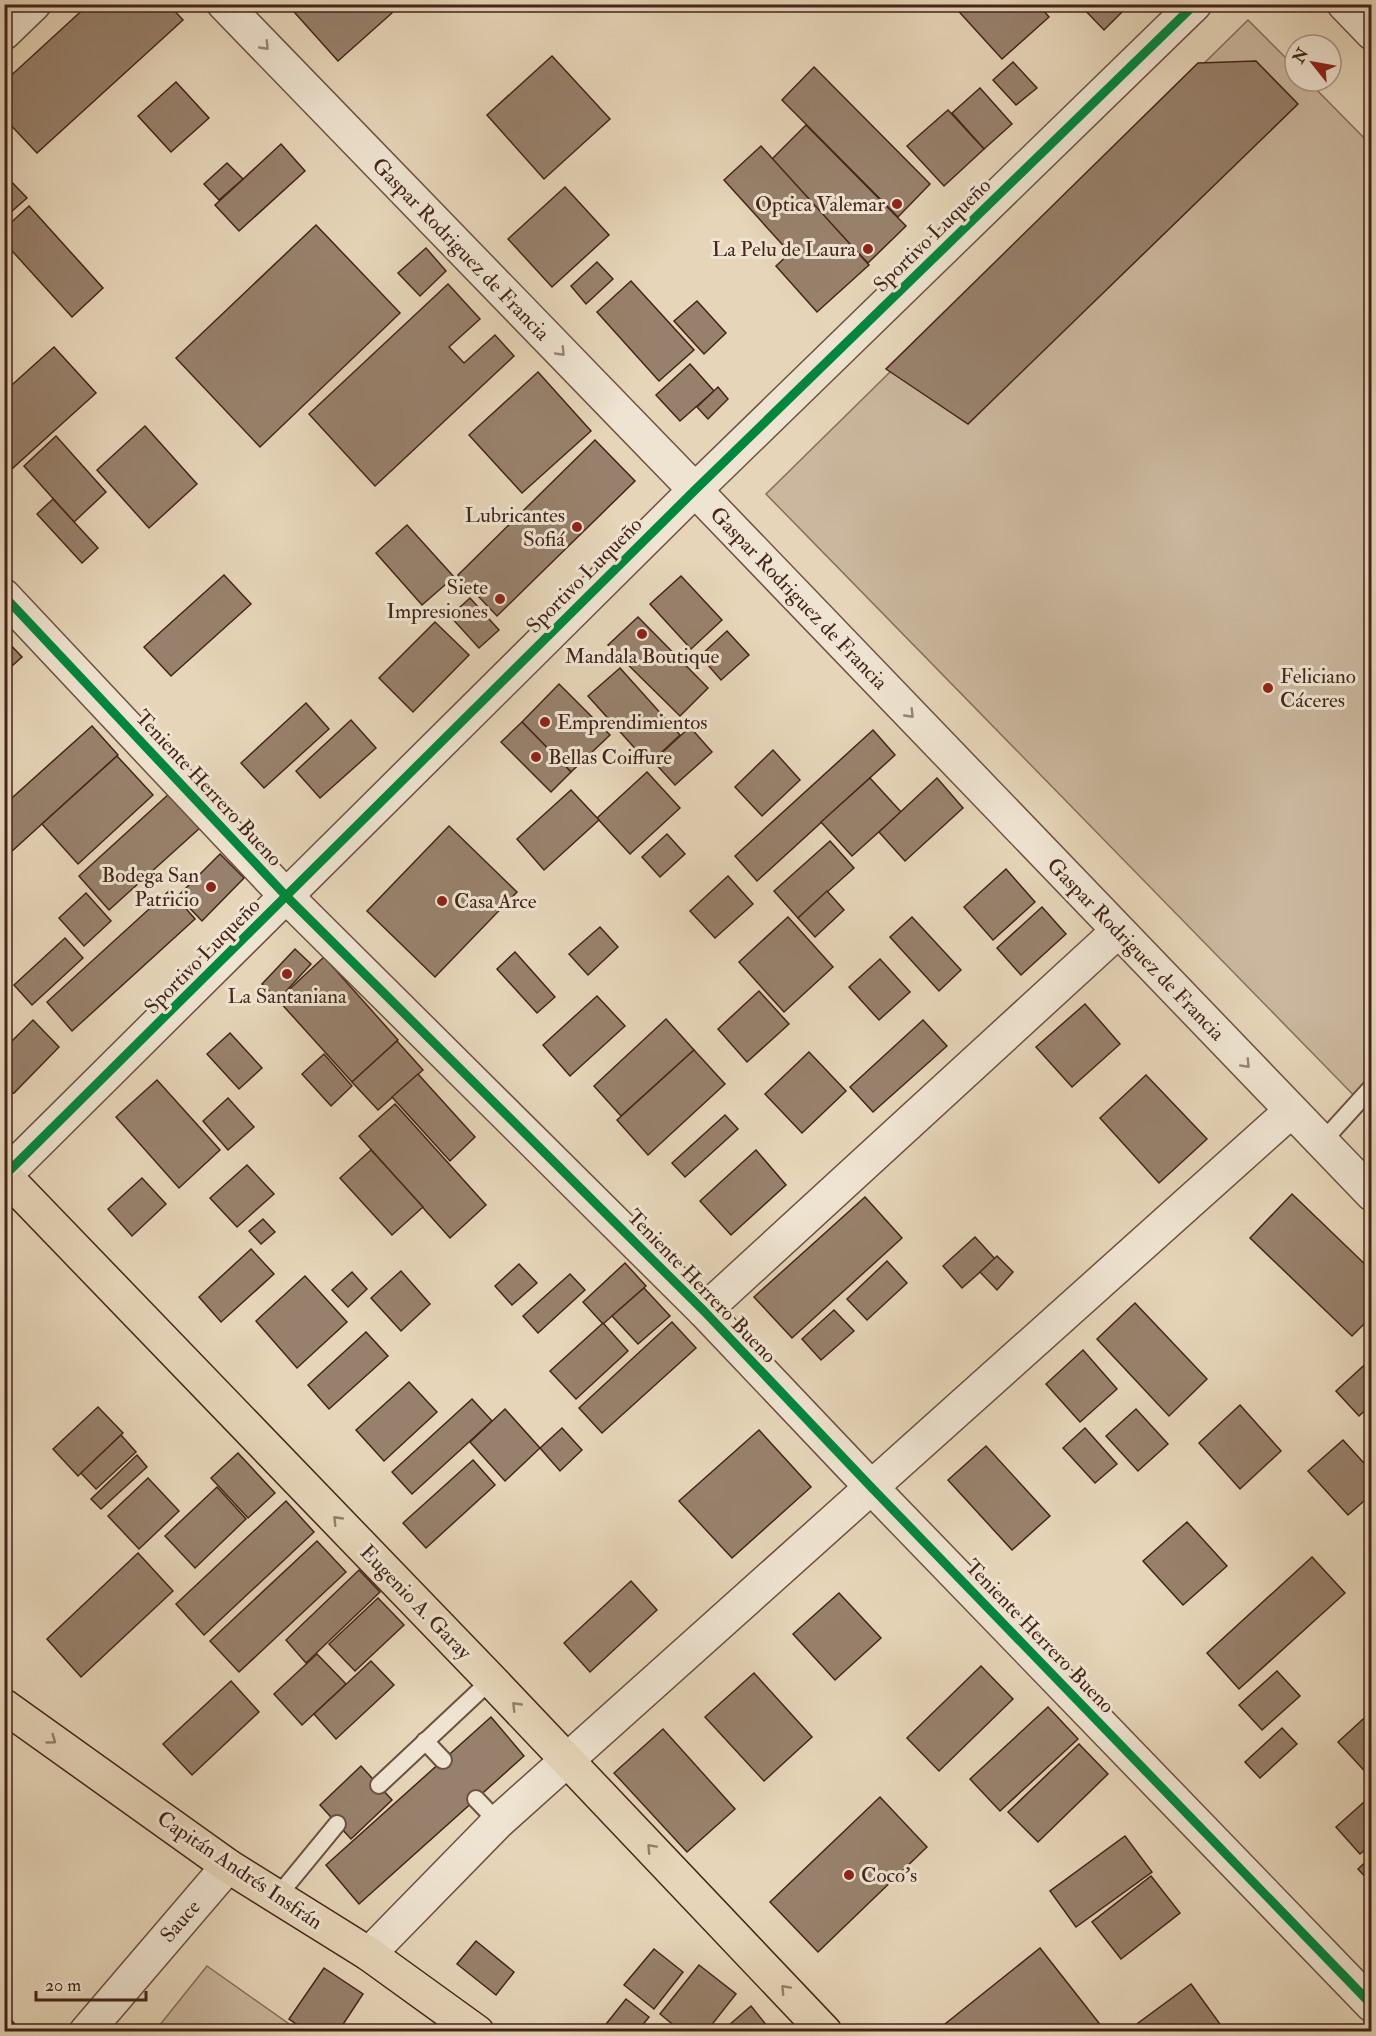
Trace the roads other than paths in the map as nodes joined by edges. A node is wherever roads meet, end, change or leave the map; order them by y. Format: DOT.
graph roads {
  1 [pos="34,4"];
  2 [pos="224,4"];
  3 [pos="1195,4"];
  4 [pos="1344,4"];
  5 [pos="4,33"];
  6 [pos="1371,33"];
  7 [pos="695,490"];
  8 [pos="4,596"];
  9 [pos="287,897"];
  10 [pos="1118,931"];
  11 [pos="1371,1088"];
  12 [pos="1292,1111"];
  13 [pos="1322,1142"];
  14 [pos="5,1175"];
  15 [pos="1371,1194"];
  16 [pos="704,1311"];
  17 [pos="872,1488"];
  18 [pos="491,1680"];
  19 [pos="4,1706"];
  20 [pos="425,1741"];
  21 [pos="443,1760"];
  22 [pos="568,1760"];
  23 [pos="378,1785"];
  24 [pos="477,1798"];
  25 [pos="498,1822"];
  26 [pos="338,1824"];
  27 [pos="228,1866"];
  28 [pos="277,1897"];
  29 [pos="369,1954"];
  30 [pos="1371,2005"];
  31 [pos="86,2031"];
  32 [pos="477,2031"];
  33 [pos="825,2031"];
  1 -- 5 [label="street"];
  2 -- 7 [label="street, Gaspar Rodriguez de Francia, one-way"];
  3 -- 7 [label="street, Sportivo Luqueño"];
  4 -- 6 [label="street"];
  7 -- 9 [label="street, Sportivo Luqueño"];
  7 -- 10 [label="street, Gaspar Rodriguez de Francia, one-way"];
  8 -- 9 [label="street, Teniente Herrero Bueno"];
  9 -- 14 [label="street, Sportivo Luqueño"];
  9 -- 16 [label="street, Teniente Herrero Bueno"];
  10 -- 12 [label="street, Gaspar Rodriguez de Francia, one-way"];
  10 -- 16 [label="street"];
  11 -- 13 [label="lane"];
  12 -- 13 [label="street, Gaspar Rodriguez de Francia"];
  12 -- 17 [label="street"];
  13 -- 15 [label="street, Gaspar Rodriguez de Francia"];
  18 -- 14 [label="main road, Eugenio A. Garay, one-way"];
  16 -- 17 [label="street, Teniente Herrero Bueno"];
  17 -- 22 [label="street"];
  17 -- 30 [label="street, Teniente Herrero Bueno"];
  18 -- 20 [label="lane"];
  22 -- 18 [label="main road, Eugenio A. Garay, one-way"];
  19 -- 27 [label="main road, Capitán Andrés Insfrán, one-way"];
  20 -- 21 [label="lane"];
  20 -- 23 [label="lane"];
  22 -- 25 [label="street"];
  33 -- 22 [label="main road, Eugenio A. Garay, one-way"];
  24 -- 25 [label="lane"];
  25 -- 29 [label="street"];
  26 -- 28 [label="lane"];
  27 -- 28 [label="main road, Capitán Andrés Insfrán"];
  27 -- 31 [label="street, Sauce"];
  28 -- 29 [label="main road, Capitán Andrés Insfrán"];
  29 -- 32 [label="main road, Capitán Andrés Insfrán"];
}
